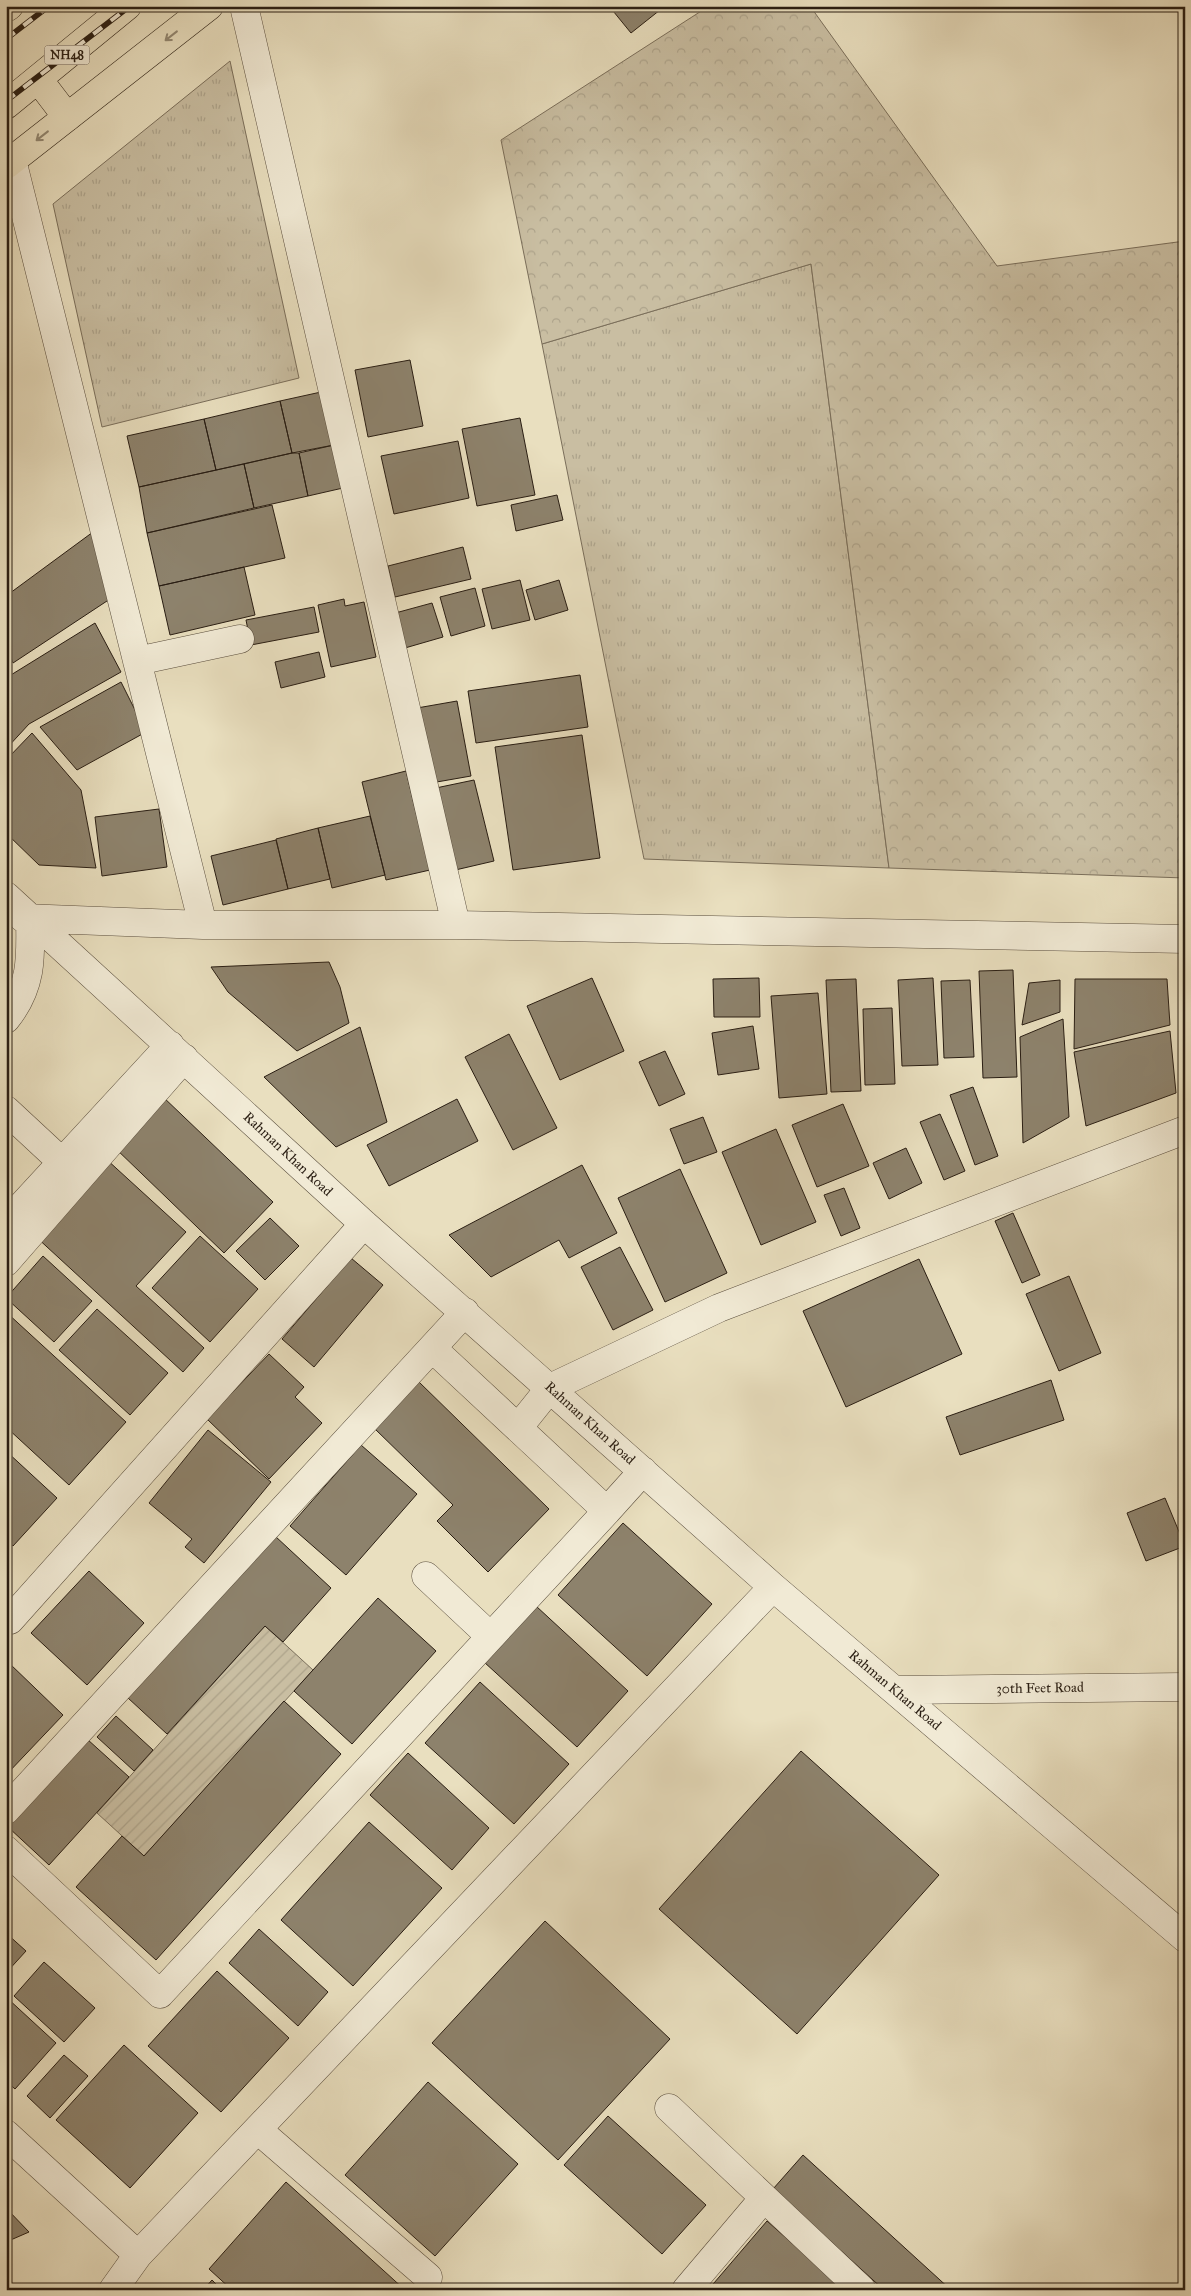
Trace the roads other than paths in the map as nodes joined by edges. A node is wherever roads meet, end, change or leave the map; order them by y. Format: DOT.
graph roads {
  1 [pos="127,6"];
  2 [pos="209,6"];
  3 [pos="244,6"];
  4 [pos="38,79"];
  5 [pos="6,105"];
  6 [pos="67,117"];
  7 [pos="9,162"];
  8 [pos="240,639"];
  9 [pos="137,661"];
  10 [pos="6,896"];
  11 [pos="18,918"];
  12 [pos="456,925"];
  13 [pos="203,926"];
  14 [pos="1185,939"];
  15 [pos="6,1019"];
  16 [pos="177,1052"];
  17 [pos="6,1110"];
  18 [pos="1185,1130"];
  19 [pos="62,1162"];
  20 [pos="6,1223"];
  21 [pos="364,1224"];
  22 [pos="6,1262"];
  23 [pos="465,1312"];
  24 [pos="432,1348"];
  25 [pos="550,1388"];
  26 [pos="518,1428"];
  27 [pos="643,1471"];
  28 [pos="607,1510"];
  29 [pos="426,1576"];
  30 [pos="773,1587"];
  31 [pos="10,1620"];
  32 [pos="490,1636"];
  33 [pos="1185,1686"];
  34 [pos="896,1690"];
  35 [pos="6,1810"];
  36 [pos="6,1850"];
  37 [pos="1185,1938"];
  38 [pos="669,2108"];
  39 [pos="258,2130"];
  40 [pos="6,2134"];
  41 [pos="764,2198"];
  42 [pos="138,2254"];
  43 [pos="428,2277"];
  44 [pos="113,2290"];
  45 [pos="686,2290"];
  46 [pos="862,2290"];
  1 -- 4 [label="main road, NH48"];
  2 -- 6 [label="main road, one-way"];
  3 -- 12 [label="street"];
  4 -- 5 [label="main road, NH48"];
  4 -- 6 [label="main road"];
  6 -- 7 [label="main road, one-way"];
  7 -- 9 [label="street"];
  8 -- 9 [label="street"];
  9 -- 13 [label="street"];
  10 -- 11 [label="street, Rahman Khan Road"];
  11 -- 13 [label="street"];
  11 -- 15 [label="street"];
  11 -- 16 [label="street, Rahman Khan Road"];
  12 -- 13 [label="street"];
  12 -- 14 [label="street"];
  16 -- 19 [label="street"];
  16 -- 21 [label="street, Rahman Khan Road"];
  16 -- 22 [label="street"];
  17 -- 19 [label="street"];
  18 -- 25 [label="street"];
  19 -- 20 [label="street"];
  21 -- 23 [label="street, Rahman Khan Road"];
  21 -- 31 [label="street"];
  23 -- 24 [label="street"];
  23 -- 25 [label="street, Rahman Khan Road"];
  24 -- 26 [label="street"];
  24 -- 35 [label="street"];
  25 -- 26 [label="street"];
  25 -- 27 [label="street, Rahman Khan Road"];
  26 -- 28 [label="street"];
  27 -- 28 [label="street"];
  27 -- 30 [label="street, Rahman Khan Road"];
  28 -- 32 [label="street"];
  29 -- 32 [label="street"];
  30 -- 34 [label="street, Rahman Khan Road"];
  30 -- 39 [label="street"];
  32 -- 36 [label="street"];
  33 -- 34 [label="street, 30th Feet Road"];
  34 -- 37 [label="street, Rahman Khan Road"];
  38 -- 41 [label="street"];
  39 -- 42 [label="street"];
  39 -- 43 [label="street"];
  40 -- 42 [label="street"];
  41 -- 45 [label="street"];
  41 -- 46 [label="street"];
  42 -- 44 [label="street"];
}
